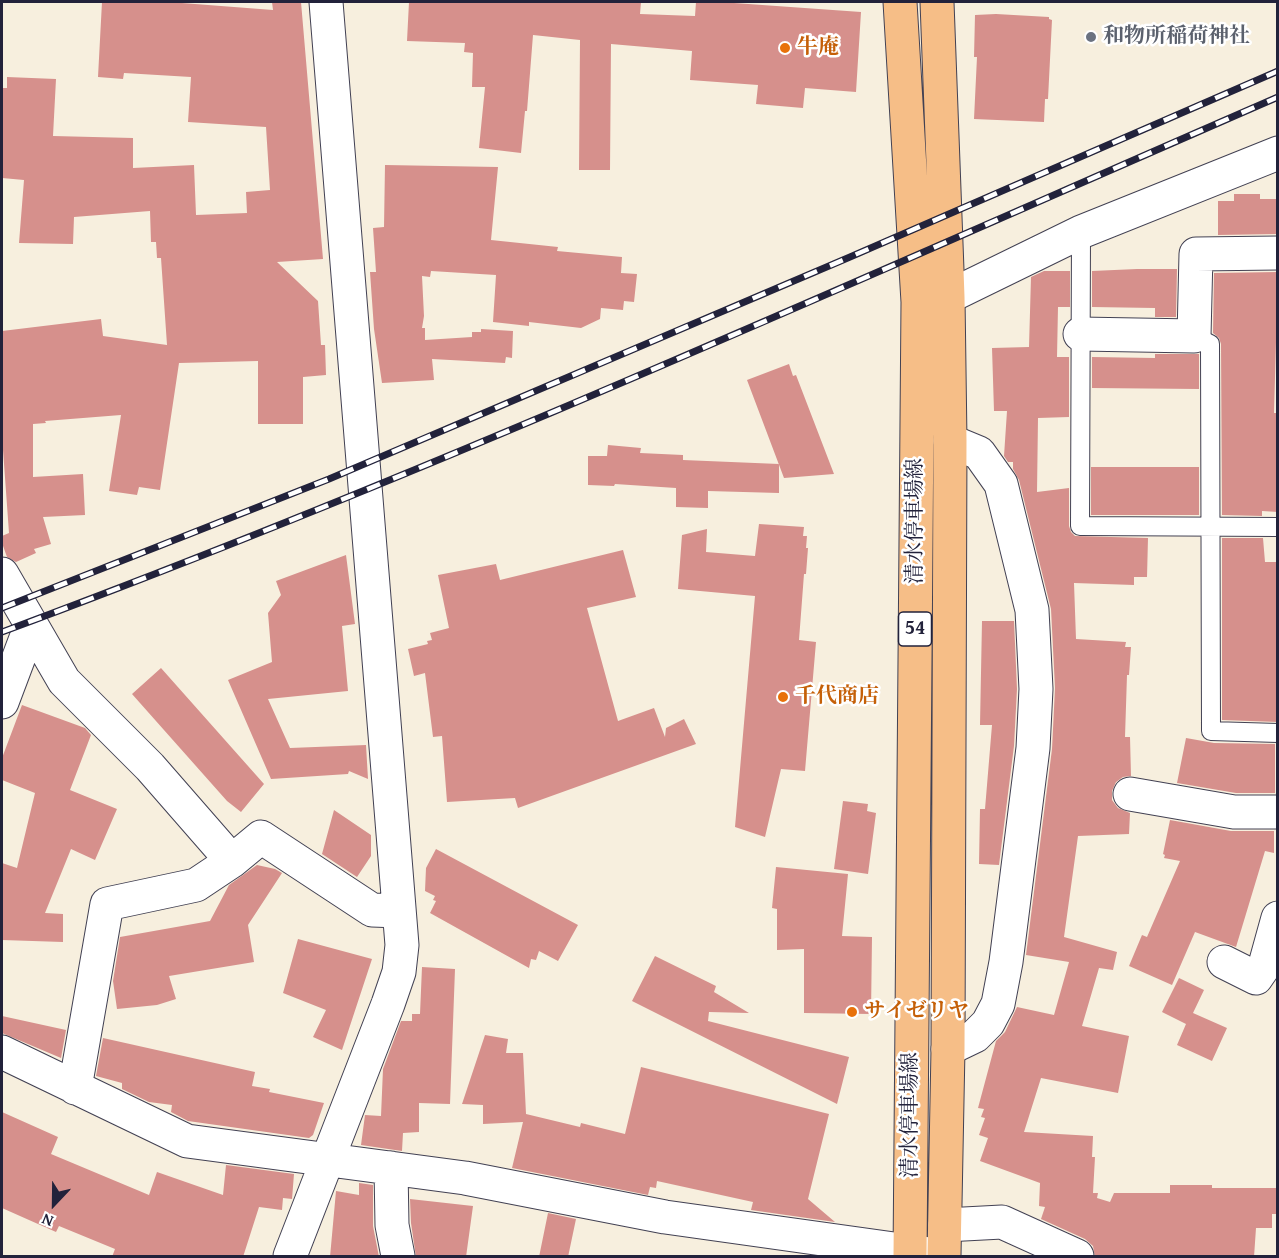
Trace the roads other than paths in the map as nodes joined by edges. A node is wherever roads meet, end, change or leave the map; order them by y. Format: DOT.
graph roads {
  1 [pos="326,2"];
  2 [pos="900,2"];
  3 [pos="937,2"];
  4 [pos="1278,153"];
  5 [pos="1081,232"];
  6 [pos="1278,253"];
  7 [pos="948,297"];
  8 [pos="1080,334"];
  9 [pos="1194,336"];
  10 [pos="950,441"];
  11 [pos="1278,527"];
  12 [pos="1210,528"];
  13 [pos="2,574"];
  14 [pos="31,625"];
  15 [pos="2,702"];
  16 [pos="1278,733"];
  17 [pos="1130,794"];
  18 [pos="1278,812"];
  19 [pos="232,861"];
  20 [pos="399,911"];
  21 [pos="1278,918"];
  22 [pos="1224,962"];
  23 [pos="948,1049"];
  24 [pos="2,1053"];
  25 [pos="75,1088"];
  26 [pos="328,1161"];
  27 [pos="391,1168"];
  28 [pos="945,1246"];
  29 [pos="910,1254"];
  30 [pos="290,1257"];
  31 [pos="398,1257"];
  32 [pos="1077,1257"];
  1 -- 20 [label="street"];
  2 -- 29 [label="main road, 清水停車場線 / 54"];
  3 -- 7 [label="main road, 清水停車場線 / 54"];
  4 -- 5 [label="street"];
  5 -- 7 [label="street"];
  5 -- 8 [label="lane"];
  6 -- 9 [label="street"];
  7 -- 10 [label="main road, 清水停車場線 / 54"];
  8 -- 9 [label="street"];
  8 -- 12 [label="lane"];
  9 -- 12 [label="lane"];
  10 -- 23 [label="main road, 清水停車場線 / 54"];
  10 -- 23 [label="street"];
  11 -- 12 [label="lane"];
  12 -- 16 [label="lane"];
  13 -- 14 [label="street"];
  14 -- 15 [label="street"];
  14 -- 19 [label="street"];
  17 -- 18 [label="street"];
  19 -- 20 [label="street"];
  19 -- 25 [label="street"];
  20 -- 26 [label="street"];
  21 -- 22 [label="street"];
  23 -- 28 [label="main road, 清水停車場線 / 54"];
  24 -- 25 [label="street"];
  25 -- 26 [label="street"];
  26 -- 27 [label="street"];
  26 -- 30 [label="street"];
  27 -- 29 [label="street"];
  27 -- 31 [label="street"];
  28 -- 29 [label="street"];
  28 -- 32 [label="street"];
}
